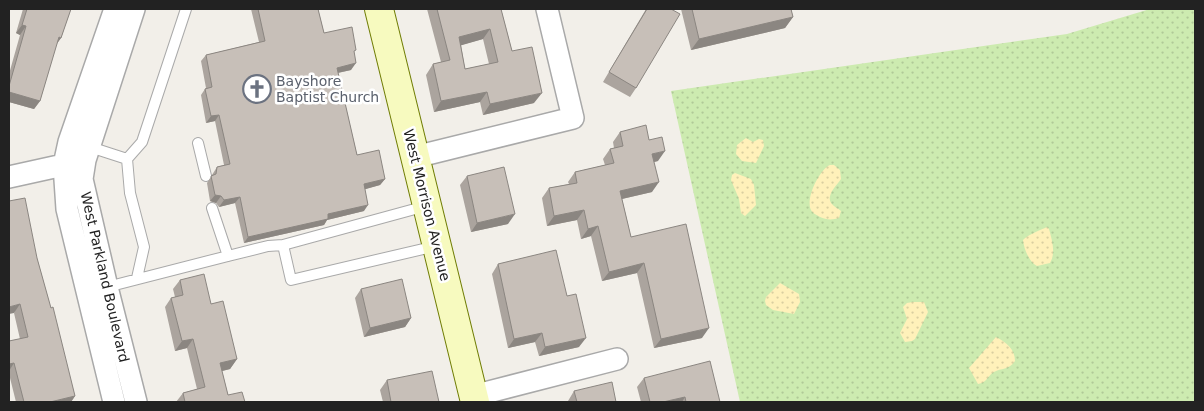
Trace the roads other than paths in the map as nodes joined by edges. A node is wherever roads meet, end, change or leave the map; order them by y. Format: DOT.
graph roads {
  1 [pos="115,9"];
  2 [pos="134,9"];
  3 [pos="186,9"];
  4 [pos="379,9"];
  5 [pos="547,9"];
  6 [pos="198,142"];
  7 [pos="88,154"];
  8 [pos="415,157"];
  9 [pos="127,159"];
  10 [pos="64,165"];
  11 [pos="206,176"];
  12 [pos="9,177"];
  13 [pos="427,206"];
  14 [pos="212,208"];
  15 [pos="283,245"];
  16 [pos="437,246"];
  17 [pos="228,256"];
  18 [pos="137,278"];
  19 [pos="107,288"];
  20 [pos="616,359"];
  21 [pos="474,399"];
  22 [pos="114,402"];
  23 [pos="136,402"];
  1 -- 10 [label="street, West Parkland Boulevard"];
  2 -- 7 [label="street, West Parkland Boulevard"];
  3 -- 9 [label="lane"];
  4 -- 8 [label="street, West Morrison Avenue"];
  5 -- 8 [label="street"];
  6 -- 11 [label="lane"];
  7 -- 9 [label="lane"];
  7 -- 10 [label="street"];
  7 -- 19 [label="street, West Parkland Boulevard"];
  8 -- 13 [label="street, West Morrison Avenue"];
  9 -- 18 [label="lane"];
  10 -- 12 [label="street"];
  10 -- 22 [label="street, West Parkland Boulevard"];
  13 -- 15 [label="lane"];
  13 -- 16 [label="street, West Morrison Avenue"];
  14 -- 17 [label="lane"];
  15 -- 16 [label="lane"];
  15 -- 17 [label="lane"];
  16 -- 21 [label="street, West Morrison Avenue"];
  17 -- 18 [label="lane"];
  18 -- 19 [label="lane"];
  19 -- 23 [label="street, West Parkland Boulevard"];
  20 -- 21 [label="street"];
}
